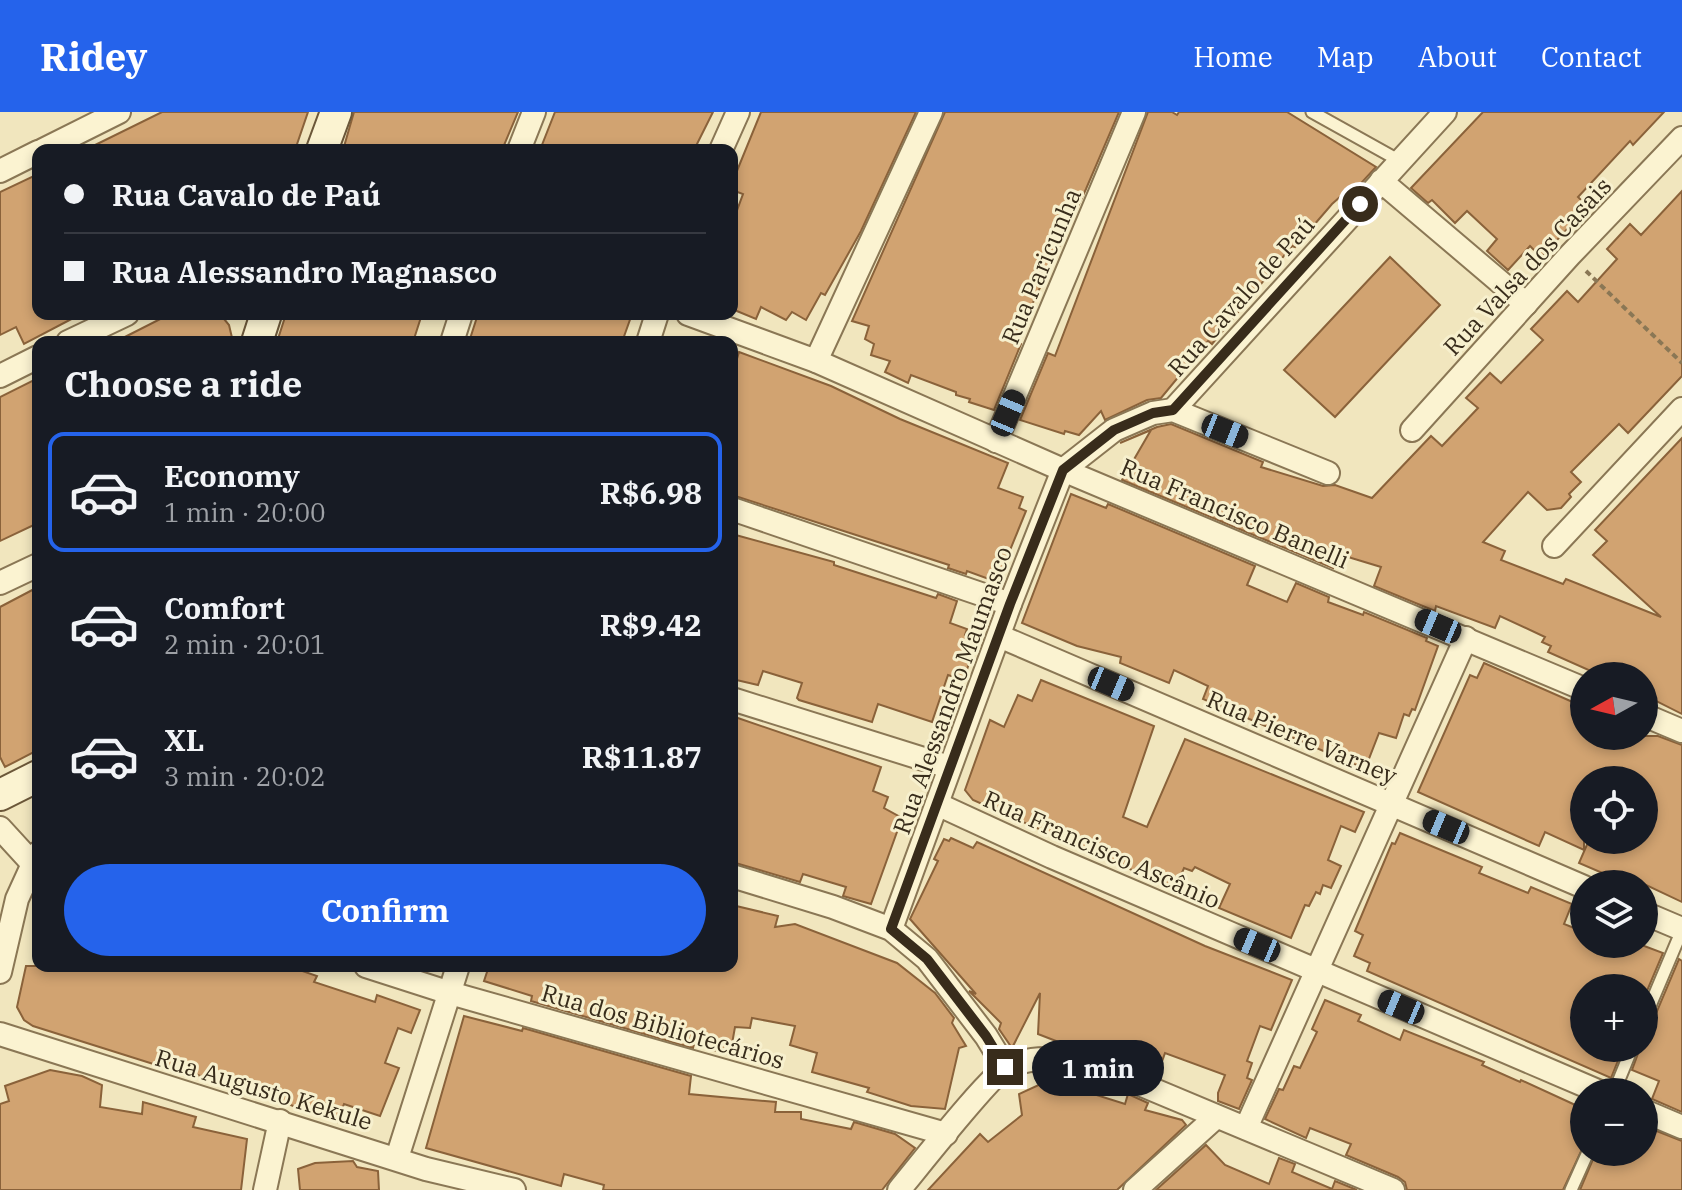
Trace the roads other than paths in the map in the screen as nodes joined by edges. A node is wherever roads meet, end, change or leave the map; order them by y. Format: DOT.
graph roads {
  1 [pos="119,112"];
  2 [pos="336,112"];
  3 [pos="534,112"];
  4 [pos="738,112"];
  5 [pos="931,112"];
  6 [pos="1134,112"];
  7 [pos="1312,112"];
  8 [pos="1445,112"];
  9 [pos="1682,138"];
  10 [pos="54,144"];
  11 [pos="324,144"];
  12 [pos="521,144"];
  13 [pos="724,144"];
  14 [pos="32,155"];
  15 [pos="1400,161"];
  16 [pos="0,171"];
  17 [pos="1381,181"];
  18 [pos="1526,304"];
  19 [pos="114,320"];
  20 [pos="704,320"];
  21 [pos="81,336"];
  22 [pos="32,360"];
  23 [pos="816,361"];
  24 [pos="0,376"];
  25 [pos="1682,409"];
  26 [pos="1173,410"];
  27 [pos="1412,430"];
  28 [pos="996,441"];
  29 [pos="1063,470"];
  30 [pos="1328,473"];
  31 [pos="738,511"];
  32 [pos="1554,546"];
  33 [pos="32,568"];
  34 [pos="0,583"];
  35 [pos="1010,604"];
  36 [pos="999,636"];
  37 [pos="1466,638"];
  38 [pos="1570,683"];
  39 [pos="738,701"];
  40 [pos="1658,721"];
  41 [pos="1682,731"];
  42 [pos="949,767"];
  43 [pos="32,779"];
  44 [pos="0,795"];
  45 [pos="1391,803"];
  46 [pos="937,804"];
  47 [pos="0,828"];
  48 [pos="32,857"];
  49 [pos="32,869"];
  50 [pos="738,878"];
  51 [pos="1570,881"];
  52 [pos="1658,919"];
  53 [pos="891,929"];
  54 [pos="1682,929"];
  55 [pos="1316,970"];
  56 [pos="0,972"];
  57 [pos="385,972"];
  58 [pos="456,972"];
  59 [pos="1658,986"];
  60 [pos="450,993"];
  61 [pos="0,1034"];
  62 [pos="1005,1067"];
  63 [pos="1570,1079"];
  64 [pos="1216,1117"];
  65 [pos="1658,1117"];
  66 [pos="280,1121"];
  67 [pos="1682,1127"];
  68 [pos="1246,1128"];
  69 [pos="946,1134"];
  70 [pos="397,1158"];
  71 [pos="1582,1166"];
  72 [pos="426,1179"];
  73 [pos="265,1190"];
  74 [pos="514,1190"];
  75 [pos="899,1190"];
  76 [pos="1135,1190"];
  77 [pos="1393,1190"];
  78 [pos="1571,1190"];
  1 -- 10 [label="street"];
  2 -- 11 [label="street"];
  3 -- 12 [label="street"];
  4 -- 13 [label="street"];
  5 -- 23 [label="street"];
  6 -- 28 [label="street, Rua Paricunha"];
  7 -- 15 [label="lane"];
  8 -- 15 [label="street, Rua Cavalo de Paú"];
  9 -- 18 [label="street, Rua Valsa dos Casais"];
  14 -- 16 [label="street"];
  15 -- 17 [label="street, Rua Cavalo de Paú"];
  17 -- 18 [label="street"];
  17 -- 26 [label="street, Rua Cavalo de Paú"];
  18 -- 27 [label="street, Rua Valsa dos Casais"];
  19 -- 21 [label="street"];
  20 -- 23 [label="street, Rua Francisco Banelli"];
  22 -- 24 [label="street"];
  23 -- 28 [label="street, Rua Francisco Banelli"];
  25 -- 32 [label="street"];
  26 -- 29 [label="street, Rua Cavalo de Paú"];
  26 -- 30 [label="street, Rua Cavalo de Paú"];
  28 -- 29 [label="street, Rua Francisco Banelli"];
  29 -- 35 [label="street, Rua Alessandro Maumasco"];
  29 -- 37 [label="street, Rua Francisco Banelli"];
  31 -- 35 [label="street"];
  33 -- 34 [label="street"];
  35 -- 36 [label="street, Rua Alessandro Maumasco"];
  36 -- 42 [label="street, Rua Alessandro Maumasco"];
  36 -- 45 [label="street, Rua Pierre Varney"];
  37 -- 38 [label="street, Rua Francisco Banelli"];
  37 -- 45 [label="street"];
  39 -- 42 [label="street"];
  40 -- 41 [label="street"];
  42 -- 46 [label="street, Rua Alessandro Maumasco"];
  43 -- 44 [label="street"];
  45 -- 51 [label="street, Rua Pierre Varney"];
  45 -- 55 [label="street"];
  46 -- 53 [label="street, Rua Alessandro Maumasco"];
  46 -- 55 [label="street, Rua Francisco Ascânio"];
  47 -- 48 [label="street"];
  49 -- 56 [label="street"];
  50 -- 53 [label="street"];
  52 -- 54 [label="street"];
  53 -- 62 [label="street"];
  54 -- 59 [label="lane"];
  55 -- 63 [label="street, Rua Francisco Ascânio"];
  55 -- 68 [label="street"];
  57 -- 60 [label="street, Rua dos Bibliotecários"];
  58 -- 60 [label="street"];
  60 -- 69 [label="street, Rua dos Bibliotecários"];
  60 -- 70 [label="street"];
  61 -- 66 [label="street, Rua Augusto Kekule"];
  62 -- 64 [label="street"];
  62 -- 69 [label="street"];
  64 -- 68 [label="street"];
  64 -- 76 [label="street"];
  65 -- 67 [label="street"];
  66 -- 70 [label="street, Rua Augusto Kekule"];
  66 -- 73 [label="street"];
  68 -- 77 [label="street"];
  69 -- 75 [label="street"];
  70 -- 72 [label="street, Rua Augusto Kekule"];
  71 -- 78 [label="lane"];
  72 -- 74 [label="street, Rua Augusto Kekule"];
}
